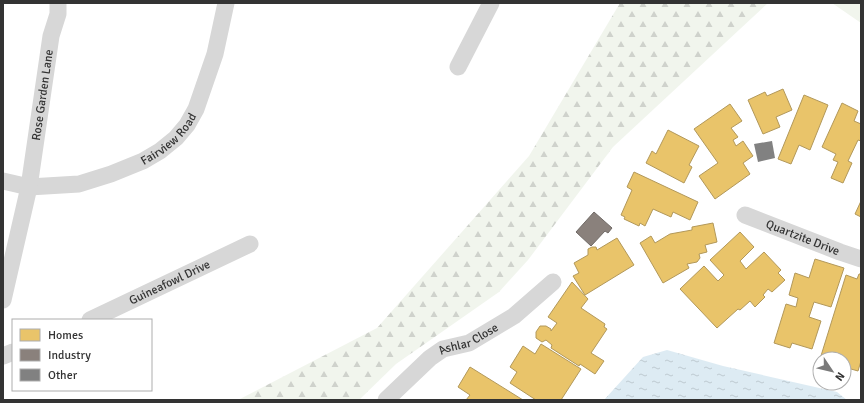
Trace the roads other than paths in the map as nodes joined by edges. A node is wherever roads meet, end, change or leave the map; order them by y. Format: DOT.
graph roads {
  1 [pos="58,3"];
  2 [pos="226,3"];
  3 [pos="491,3"];
  4 [pos="458,67"];
  5 [pos="3,181"];
  6 [pos="29,188"];
  7 [pos="745,215"];
  8 [pos="250,244"];
  9 [pos="861,259"];
  10 [pos="553,282"];
  11 [pos="3,300"];
  12 [pos="92,319"];
  13 [pos="386,400"];
  1 -- 6 [label="street, Rose Garden Lane"];
  2 -- 6 [label="street, Fairview Road"];
  3 -- 4 [label="street"];
  5 -- 6 [label="street, Fairview Road"];
  6 -- 11 [label="street, Rose Garden Lane"];
  7 -- 9 [label="street, Quartzite Drive"];
  8 -- 12 [label="street, Guineafowl Drive"];
  10 -- 13 [label="street, Ashlar Close"];
}
